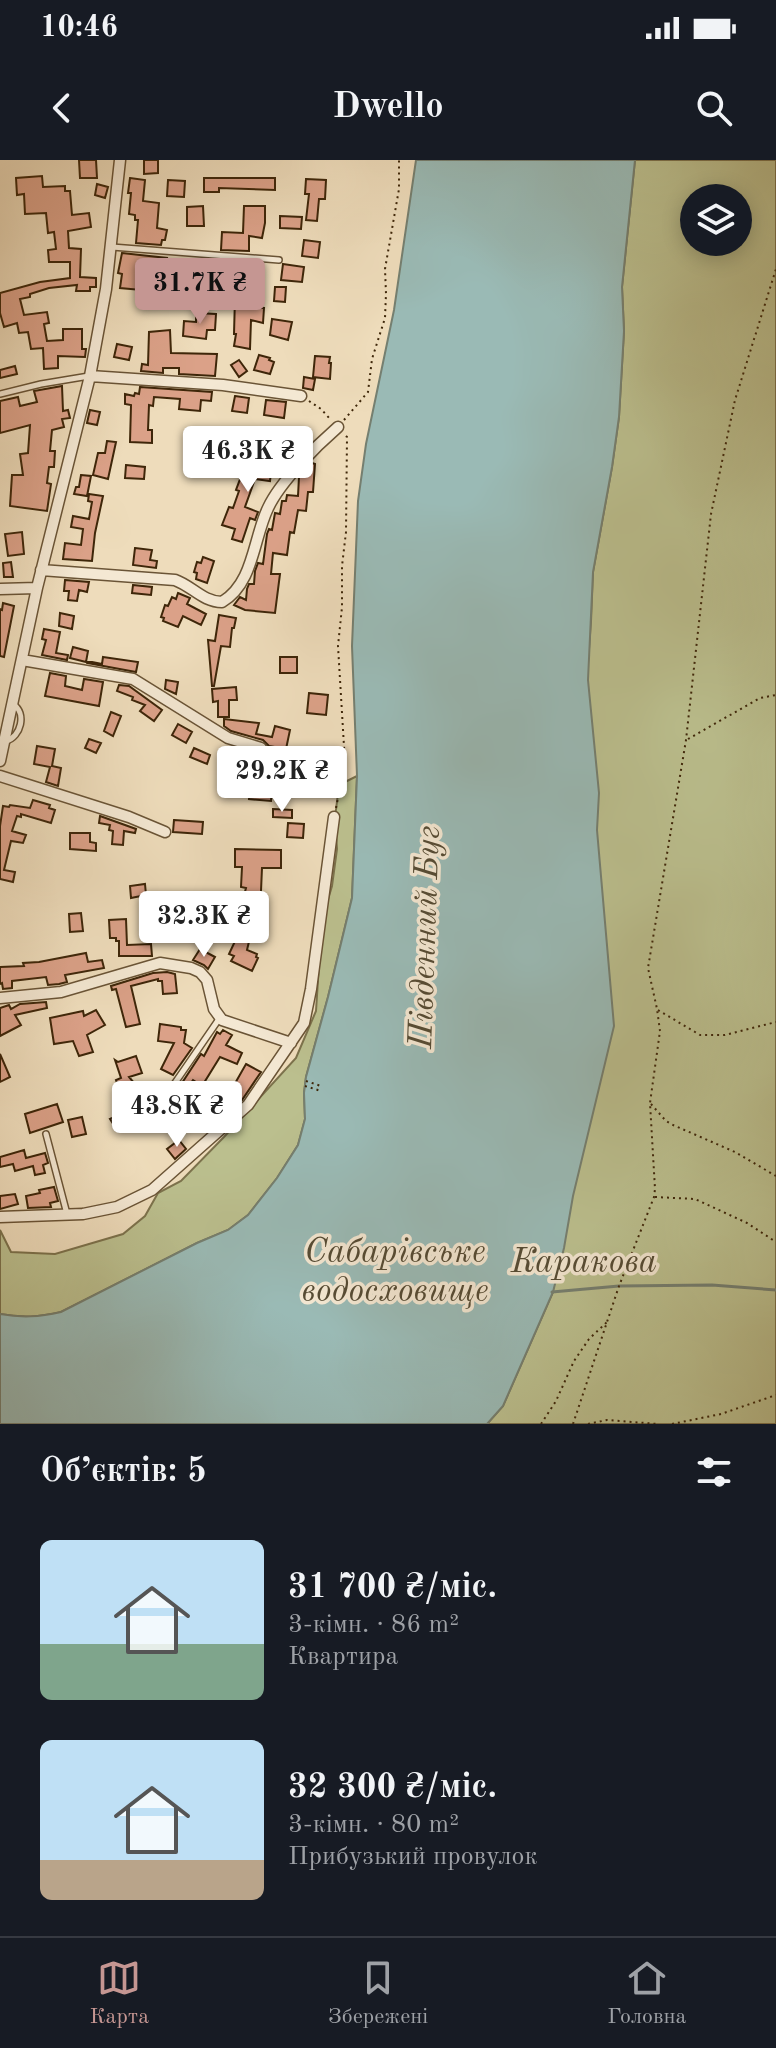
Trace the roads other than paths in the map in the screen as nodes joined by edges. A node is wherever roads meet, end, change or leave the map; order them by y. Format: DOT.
graph roads {
  1 [pos="120,160"];
  2 [pos="111,247"];
  3 [pos="279,260"];
  4 [pos="90,376"];
  5 [pos="0,394"];
  6 [pos="301,396"];
  7 [pos="338,427"];
  8 [pos="41,570"];
  9 [pos="37,588"];
  10 [pos="0,589"];
  11 [pos="22,660"];
  12 [pos="261,748"];
  13 [pos="0,759"];
  14 [pos="0,776"];
  15 [pos="334,817"];
  16 [pos="165,832"];
  17 [pos="0,998"];
  18 [pos="220,1018"];
  19 [pos="291,1043"];
  20 [pos="138,1113"];
  21 [pos="46,1134"];
  22 [pos="67,1215"];
  23 [pos="0,1217"];
  1 -- 2 [label="street"];
  2 -- 3 [label="lane"];
  2 -- 4 [label="street"];
  4 -- 5 [label="lane"];
  4 -- 6 [label="street"];
  4 -- 8 [label="street"];
  7 -- 8 [label="street"];
  8 -- 9 [label="street"];
  9 -- 10 [label="street"];
  9 -- 11 [label="street"];
  11 -- 12 [label="street"];
  11 -- 13 [label="street"];
  14 -- 16 [label="street"];
  15 -- 19 [label="street"];
  17 -- 18 [label="street"];
  18 -- 19 [label="street"];
  18 -- 20 [label="lane"];
  19 -- 22 [label="street"];
  21 -- 22 [label="lane"];
  22 -- 23 [label="street"];
}
